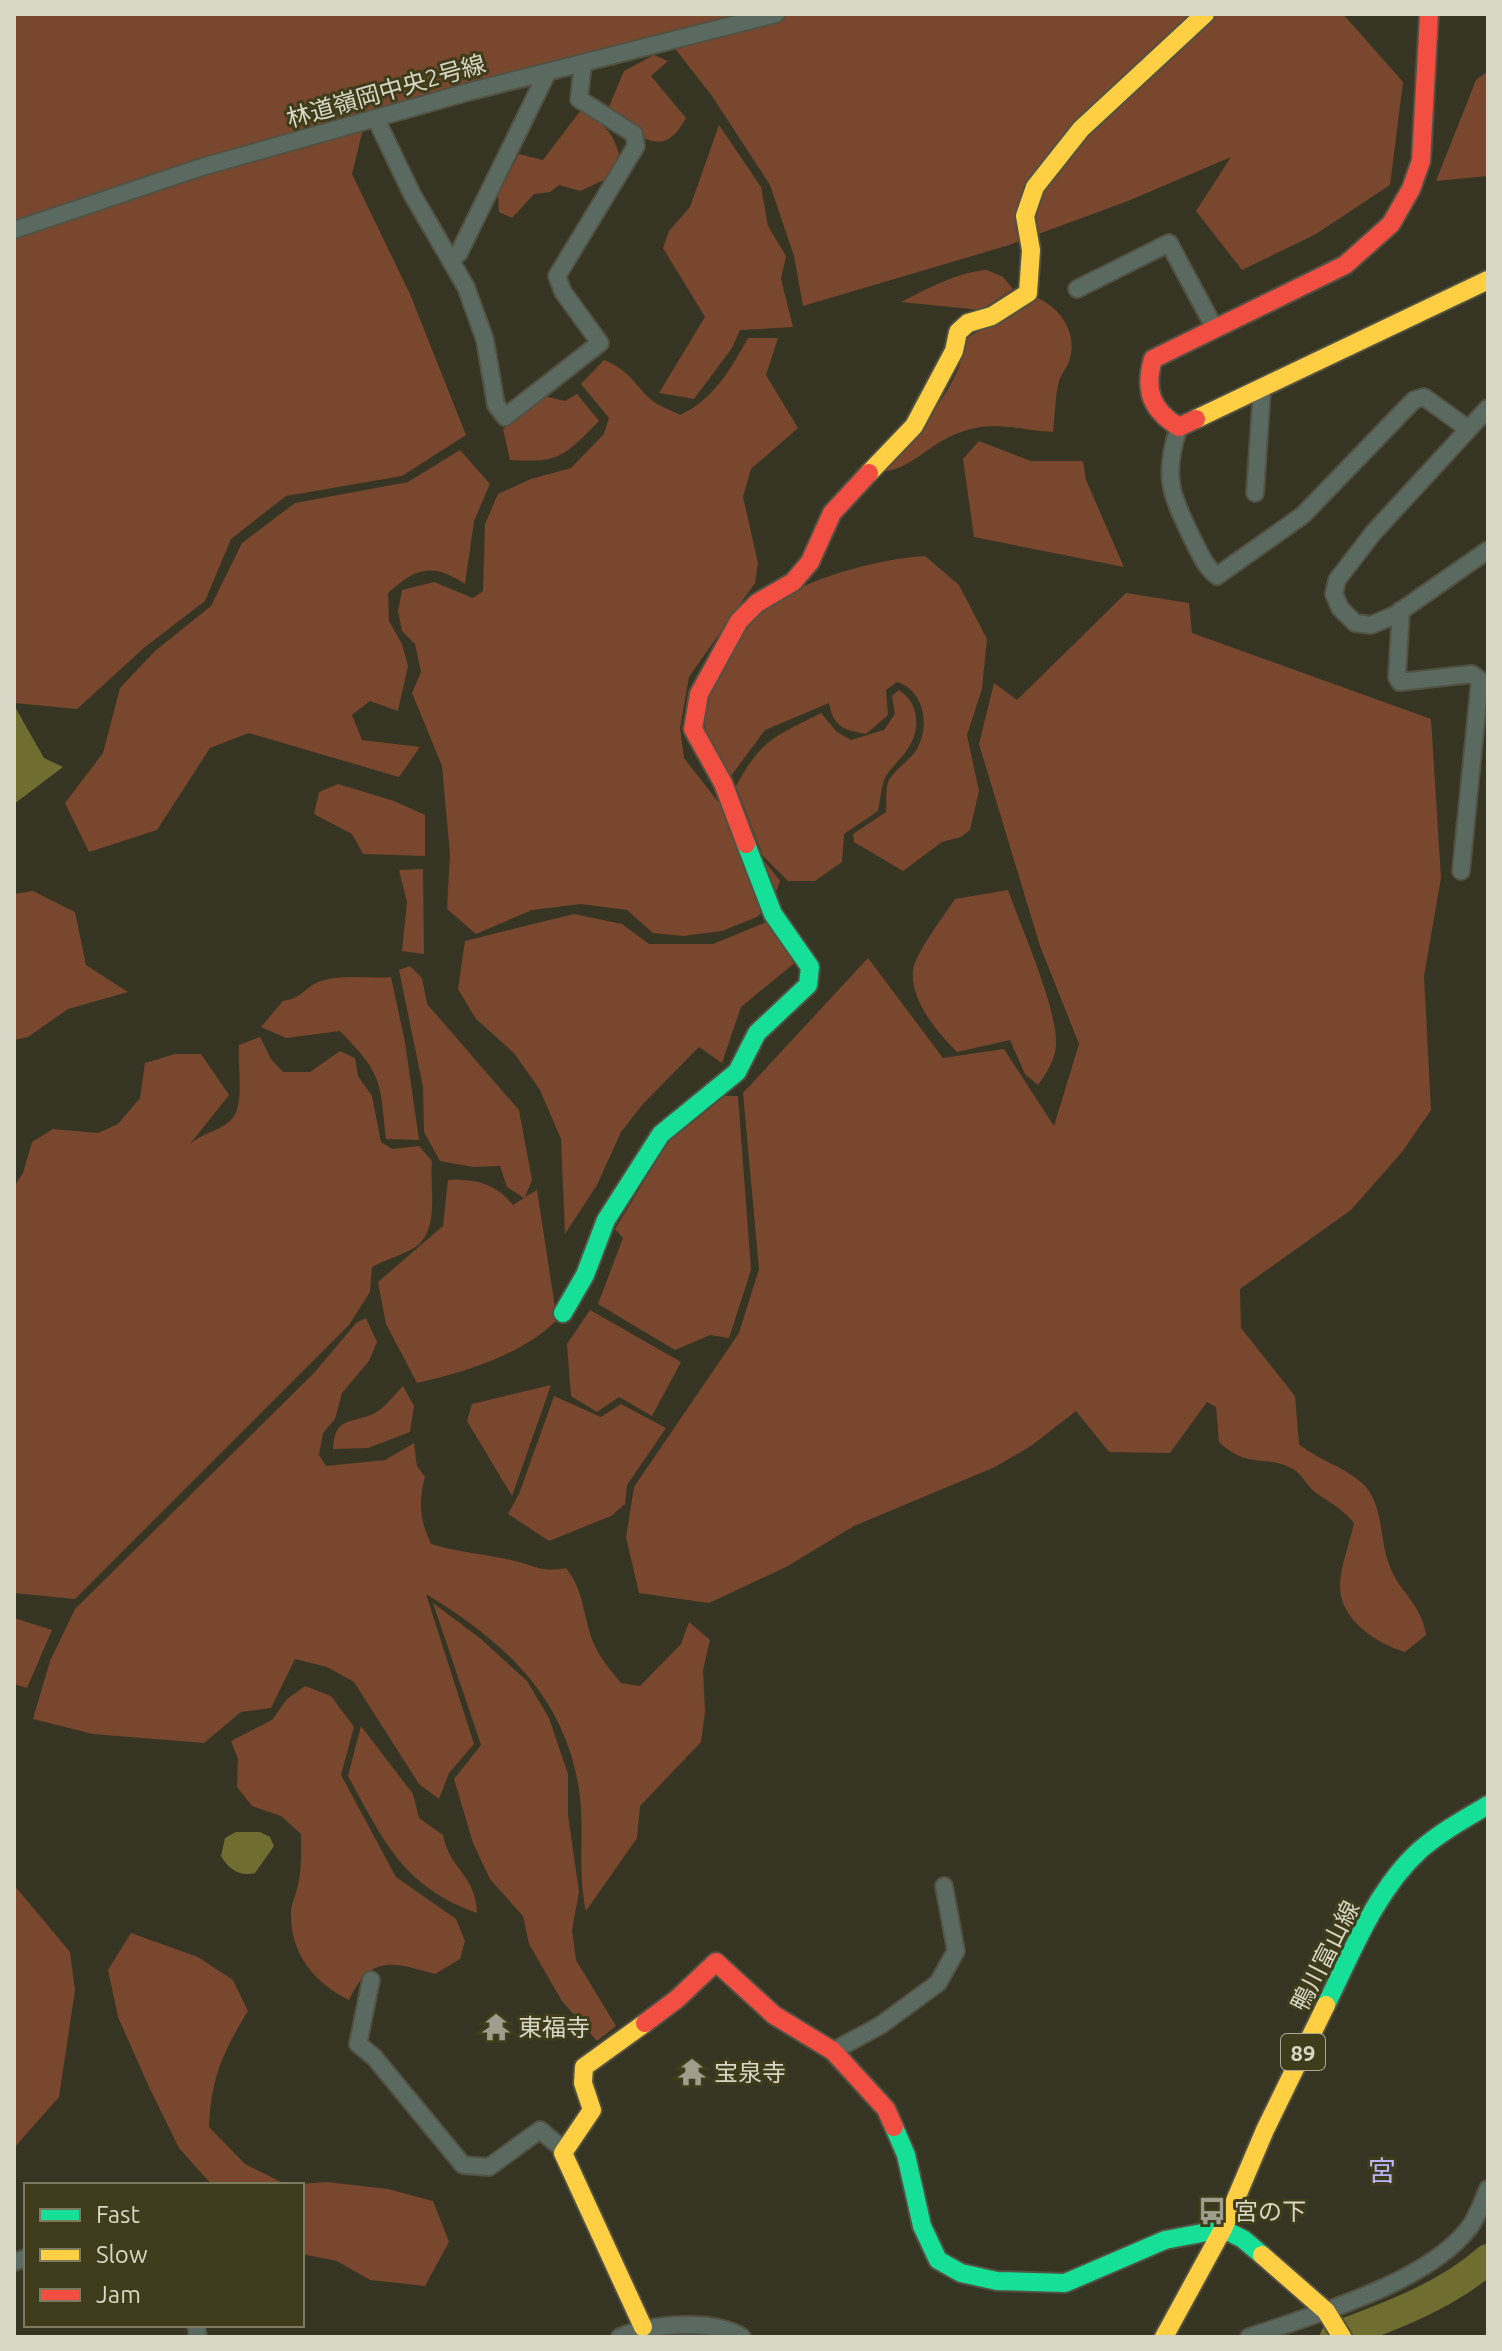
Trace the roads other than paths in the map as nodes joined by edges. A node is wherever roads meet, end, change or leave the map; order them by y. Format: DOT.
graph roads {
  1 [pos="776,14"];
  2 [pos="1205,14"];
  3 [pos="1429,14"];
  4 [pos="583,63"];
  5 [pos="547,73"];
  6 [pos="376,119"];
  7 [pos="14,230"];
  8 [pos="450,259"];
  9 [pos="1488,280"];
  10 [pos="1077,289"];
  11 [pos="1214,327"];
  12 [pos="1262,389"];
  13 [pos="1488,408"];
  14 [pos="1179,427"];
  15 [pos="1467,428"];
  16 [pos="1255,493"];
  17 [pos="1488,550"];
  18 [pos="1401,610"];
  19 [pos="1461,871"];
  20 [pos="563,1313"];
  21 [pos="1488,1805"];
  22 [pos="944,1886"];
  23 [pos="371,1980"];
  24 [pos="833,2051"];
  25 [pos="564,2150"];
  26 [pos="1488,2189"];
  27 [pos="1223,2229"];
  28 [pos="1329,2314"];
  29 [pos="643,2327"];
  30 [pos="620,2337"];
  31 [pos="742,2337"];
  32 [pos="1164,2337"];
  33 [pos="1249,2337"];
  34 [pos="1342,2337"];
  1 -- 4 [label="street, 林道嶺岡中央2号線"];
  2 -- 20 [label="street"];
  3 -- 11 [label="street"];
  4 -- 5 [label="street, 林道嶺岡中央2号線"];
  4 -- 8 [label="street"];
  5 -- 6 [label="street, 林道嶺岡中央2号線"];
  5 -- 8 [label="street"];
  6 -- 7 [label="street, 林道嶺岡中央2号線"];
  6 -- 8 [label="street"];
  9 -- 12 [label="street"];
  10 -- 11 [label="street"];
  11 -- 14 [label="street"];
  12 -- 14 [label="street"];
  12 -- 16 [label="street"];
  13 -- 15 [label="street"];
  14 -- 15 [label="street"];
  15 -- 18 [label="street"];
  17 -- 18 [label="street"];
  18 -- 19 [label="street"];
  21 -- 27 [label="street, 鴨川富山線 / 89"];
  22 -- 24 [label="street"];
  23 -- 25 [label="street"];
  24 -- 25 [label="street"];
  24 -- 27 [label="street"];
  25 -- 29 [label="street"];
  26 -- 28 [label="street"];
  27 -- 28 [label="street"];
  27 -- 32 [label="street, 鴨川富山線 / 89"];
  28 -- 33 [label="street"];
  28 -- 34 [label="street"];
  29 -- 30 [label="street"];
  29 -- 31 [label="street"];
}
